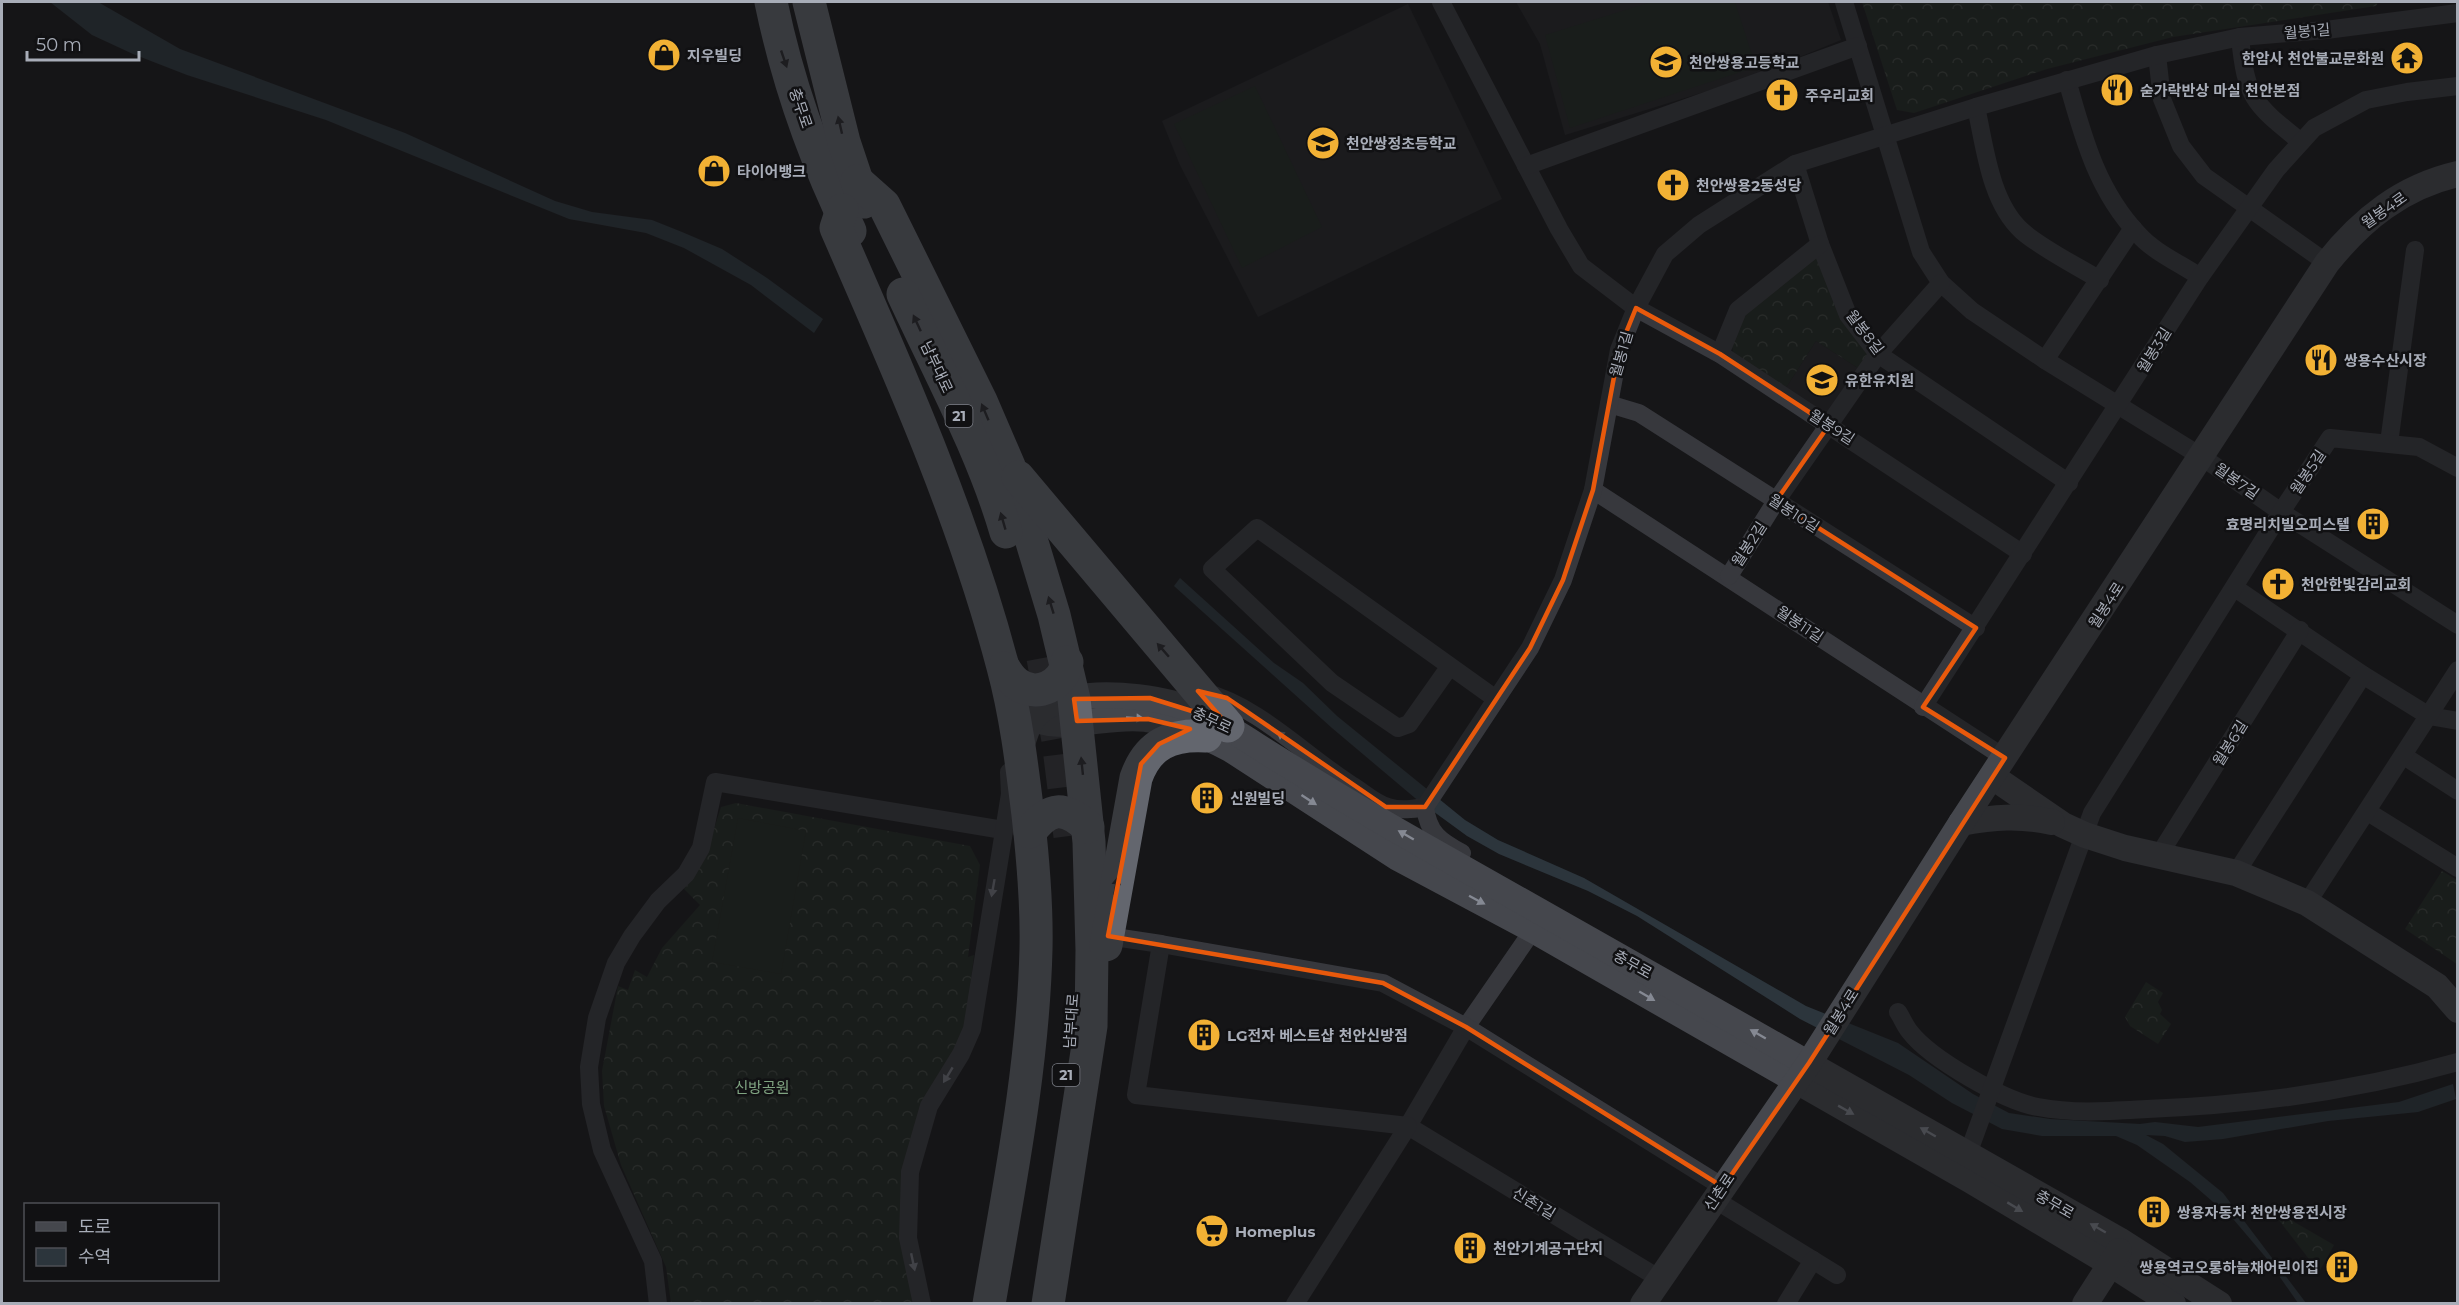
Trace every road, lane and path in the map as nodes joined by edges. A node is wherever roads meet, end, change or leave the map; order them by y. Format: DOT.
graph roads {
  1 [pos="771,2"];
  2 [pos="810,2"];
  3 [pos="1441,2"];
  4 [pos="1844,2"];
  5 [pos="2457,13"];
  6 [pos="2240,37"];
  7 [pos="1858,46"];
  8 [pos="2157,55"];
  9 [pos="2067,80"];
  10 [pos="2457,86"];
  11 [pos="1976,107"];
  12 [pos="1886,134"];
  13 [pos="2301,142"];
  14 [pos="1795,164"];
  15 [pos="1526,166"];
  16 [pos="2457,174"];
  17 [pos="857,181"];
  18 [pos="842,210"];
  19 [pos="2249,210"];
  20 [pos="2133,228"];
  21 [pos="1820,244"];
  22 [pos="2415,250"];
  23 [pos="2327,263"];
  24 [pos="2200,277"];
  25 [pos="2100,280"];
  26 [pos="1941,283"];
  27 [pos="1636,308"];
  28 [pos="1720,354"];
  29 [pos="1878,354"];
  30 [pos="2045,360"];
  31 [pos="1609,404"];
  32 [pos="2119,404"];
  33 [pos="1829,425"];
  34 [pos="2390,442"];
  35 [pos="2202,457"];
  36 [pos="1008,466"];
  37 [pos="2457,468"];
  38 [pos="2069,483"];
  39 [pos="1593,490"];
  40 [pos="1776,501"];
  41 [pos="953,507"];
  42 [pos="2281,512"];
  43 [pos="2023,554"];
  44 [pos="1729,576"];
  45 [pos="2235,588"];
  46 [pos="2457,625"];
  47 [pos="1976,628"];
  48 [pos="2300,630"];
  49 [pos="1035,665"];
  50 [pos="1450,666"];
  51 [pos="2457,670"];
  52 [pos="2363,675"];
  53 [pos="1198,691"];
  54 [pos="1496,699"];
  55 [pos="1923,707"];
  56 [pos="1076,710"];
  57 [pos="1022,712"];
  58 [pos="2429,716"];
  59 [pos="2457,721"];
  60 [pos="1217,731"];
  61 [pos="1020,749"];
  62 [pos="2404,756"];
  63 [pos="1999,768"];
  64 [pos="2457,791"];
  65 [pos="1010,794"];
  66 [pos="1425,807"];
  67 [pos="2368,812"];
  68 [pos="1961,823"];
  69 [pos="2074,830"];
  70 [pos="1049,836"];
  71 [pos="2159,855"];
  72 [pos="2457,868"];
  73 [pos="2236,873"];
  74 [pos="2307,903"];
  75 [pos="1533,930"];
  76 [pos="1108,936"];
  77 [pos="1161,944"];
  78 [pos="2447,988"];
  79 [pos="1680,990"];
  80 [pos="2457,1010"];
  81 [pos="1898,1012"];
  82 [pos="1091,1026"];
  83 [pos="1466,1027"];
  84 [pos="2457,1062"];
  85 [pos="1802,1072"];
  86 [pos="1991,1095"];
  87 [pos="1408,1126"];
  88 [pos="1968,1154"];
  89 [pos="1718,1193"];
  90 [pos="2118,1253"];
  91 [pos="1813,1260"];
  92 [pos="1837,1275"];
  93 [pos="1660,1279"];
  94 [pos="658,1304"];
  95 [pos="922,1304"];
  96 [pos="989,1304"];
  97 [pos="1005,1304"];
  98 [pos="1028,1304"];
  99 [pos="1048,1304"];
  100 [pos="1294,1304"];
  101 [pos="1643,1304"];
  102 [pos="1786,1304"];
  103 [pos="2085,1304"];
  104 [pos="2173,1304"];
  105 [pos="2219,1304"];
  1 -- 18 [label="highway, 충무로, one-way"];
  17 -- 2 [label="highway, 21, one-way"];
  3 -- 15 [label="street, 월봉9길"];
  4 -- 7 [label="street, 월봉7길"];
  5 -- 6 [label="street, 월봉1길"];
  6 -- 8 [label="street, 월봉1길"];
  6 -- 13 [label="street"];
  7 -- 12 [label="street, 월봉7길"];
  7 -- 15 [label="street"];
  8 -- 9 [label="street, 월봉1길"];
  8 -- 19 [label="street"];
  9 -- 11 [label="street, 월봉1길"];
  9 -- 20 [label="street"];
  10 -- 13 [label="street, 월봉3길"];
  11 -- 12 [label="street, 월봉1길"];
  11 -- 25 [label="street"];
  12 -- 14 [label="street, 월봉1길"];
  12 -- 26 [label="street, 월봉7길"];
  13 -- 19 [label="street, 월봉3길"];
  14 -- 21 [label="street, 월봉8길"];
  14 -- 27 [label="street, 월봉1길"];
  15 -- 27 [label="street, 월봉9길"];
  16 -- 23 [label="main road, 월봉4로"];
  36 -- 17 [label="highway, one-way"];
  49 -- 17 [label="highway, 남부대로 / 21, one-way"];
  18 -- 41 [label="highway"];
  18 -- 49 [label="highway, 남부대로"];
  19 -- 23 [label="street"];
  19 -- 24 [label="street, 월봉3길"];
  20 -- 24 [label="street"];
  20 -- 25 [label="street"];
  21 -- 28 [label="street"];
  21 -- 29 [label="street, 월봉8길"];
  22 -- 34 [label="street"];
  23 -- 35 [label="main road, 월봉4로"];
  24 -- 32 [label="street, 월봉3길"];
  25 -- 30 [label="street"];
  26 -- 29 [label="street, 월봉2길"];
  26 -- 30 [label="street, 월봉7길"];
  27 -- 28 [label="street, 월봉9길"];
  27 -- 31 [label="street, 월봉1길"];
  28 -- 33 [label="street, 월봉9길"];
  29 -- 33 [label="street, 월봉2길"];
  29 -- 38 [label="street, 월봉8길"];
  30 -- 32 [label="street, 월봉7길"];
  31 -- 39 [label="street, 월봉1길"];
  31 -- 40 [label="street, 월봉10길"];
  32 -- 35 [label="street, 월봉7길"];
  32 -- 38 [label="street, 월봉3길"];
  33 -- 40 [label="street, 월봉2길"];
  33 -- 43 [label="street, 월봉9길"];
  34 -- 37 [label="street, 월봉5길"];
  34 -- 42 [label="street, 월봉5길"];
  35 -- 42 [label="street, 월봉7길"];
  35 -- 63 [label="main road, 월봉4로"];
  49 -- 36 [label="highway, one-way"];
  53 -- 36 [label="highway, one-way"];
  38 -- 43 [label="street, 월봉3길"];
  39 -- 44 [label="street, 월봉11길"];
  39 -- 54 [label="street, 월봉1길"];
  40 -- 44 [label="street, 월봉2길"];
  40 -- 47 [label="street, 월봉10길"];
  41 -- 49 [label="highway"];
  41 -- 65 [label="street"];
  42 -- 45 [label="street, 월봉5길"];
  42 -- 46 [label="street, 월봉7길"];
  43 -- 47 [label="street, 월봉3길"];
  44 -- 55 [label="street, 월봉11길"];
  45 -- 48 [label="street"];
  45 -- 69 [label="street, 월봉5길"];
  47 -- 55 [label="street, 월봉3길"];
  48 -- 52 [label="street"];
  48 -- 71 [label="street, 월봉6길"];
  49 -- 56 [label="highway"];
  49 -- 57 [label="highway"];
  50 -- 50 [label="street"];
  50 -- 54 [label="street"];
  51 -- 58 [label="street"];
  52 -- 58 [label="street"];
  52 -- 73 [label="street"];
  53 -- 60 [label="highway"];
  66 -- 53 [label="street, one-way"];
  54 -- 66 [label="street, 월봉1길"];
  55 -- 63 [label="street, 월봉11길"];
  56 -- 57 [label="main road, 충무로"];
  56 -- 60 [label="main road, 충무로"];
  70 -- 56 [label="highway, one-way"];
  57 -- 61 [label="highway"];
  58 -- 59 [label="street"];
  58 -- 62 [label="street"];
  60 -- 75 [label="main road, 충무로, one-way"];
  76 -- 60 [label="highway, one-way"];
  79 -- 60 [label="main road, 충무로, one-way"];
  61 -- 65 [label="street"];
  61 -- 70 [label="highway"];
  62 -- 64 [label="street"];
  62 -- 67 [label="street"];
  63 -- 68 [label="main road, 월봉4로"];
  63 -- 69 [label="main road"];
  65 -- 70 [label="street"];
  66 -- 79 [label="street"];
  67 -- 72 [label="street"];
  67 -- 74 [label="street"];
  68 -- 69 [label="main road"];
  68 -- 85 [label="main road, 월봉4로"];
  69 -- 71 [label="main road"];
  69 -- 86 [label="street, 월봉5길"];
  70 -- 82 [label="highway"];
  70 -- 94 [label="street"];
  70 -- 95 [label="street, one-way"];
  70 -- 96 [label="highway"];
  70 -- 97 [label="highway, 남부대로 / 21"];
  70 -- 98 [label="highway, 남부대로 / 21"];
  71 -- 73 [label="main road"];
  73 -- 74 [label="main road"];
  74 -- 78 [label="main road"];
  75 -- 83 [label="street"];
  75 -- 85 [label="main road, 충무로, one-way"];
  76 -- 77 [label="street"];
  76 -- 82 [label="highway"];
  77 -- 83 [label="street"];
  77 -- 87 [label="street, 신촌1길"];
  78 -- 80 [label="main road"];
  85 -- 79 [label="main road, 충무로, one-way"];
  81 -- 86 [label="street"];
  82 -- 99 [label="highway"];
  83 -- 87 [label="street"];
  83 -- 89 [label="street"];
  84 -- 86 [label="street"];
  88 -- 85 [label="main road, 충무로, one-way"];
  85 -- 89 [label="main road, 신촌로"];
  85 -- 90 [label="main road, 충무로, one-way"];
  86 -- 88 [label="street, 월봉5길"];
  87 -- 93 [label="street, 신촌1길"];
  87 -- 100 [label="street"];
  90 -- 88 [label="main road, 충무로, one-way"];
  89 -- 91 [label="street"];
  89 -- 93 [label="main road, 신촌로"];
  90 -- 103 [label="main road"];
  90 -- 104 [label="main road, 충무로"];
  90 -- 105 [label="main road, 충무로"];
  91 -- 92 [label="street"];
  91 -- 102 [label="street"];
  93 -- 101 [label="main road, 신촌로"];
}
